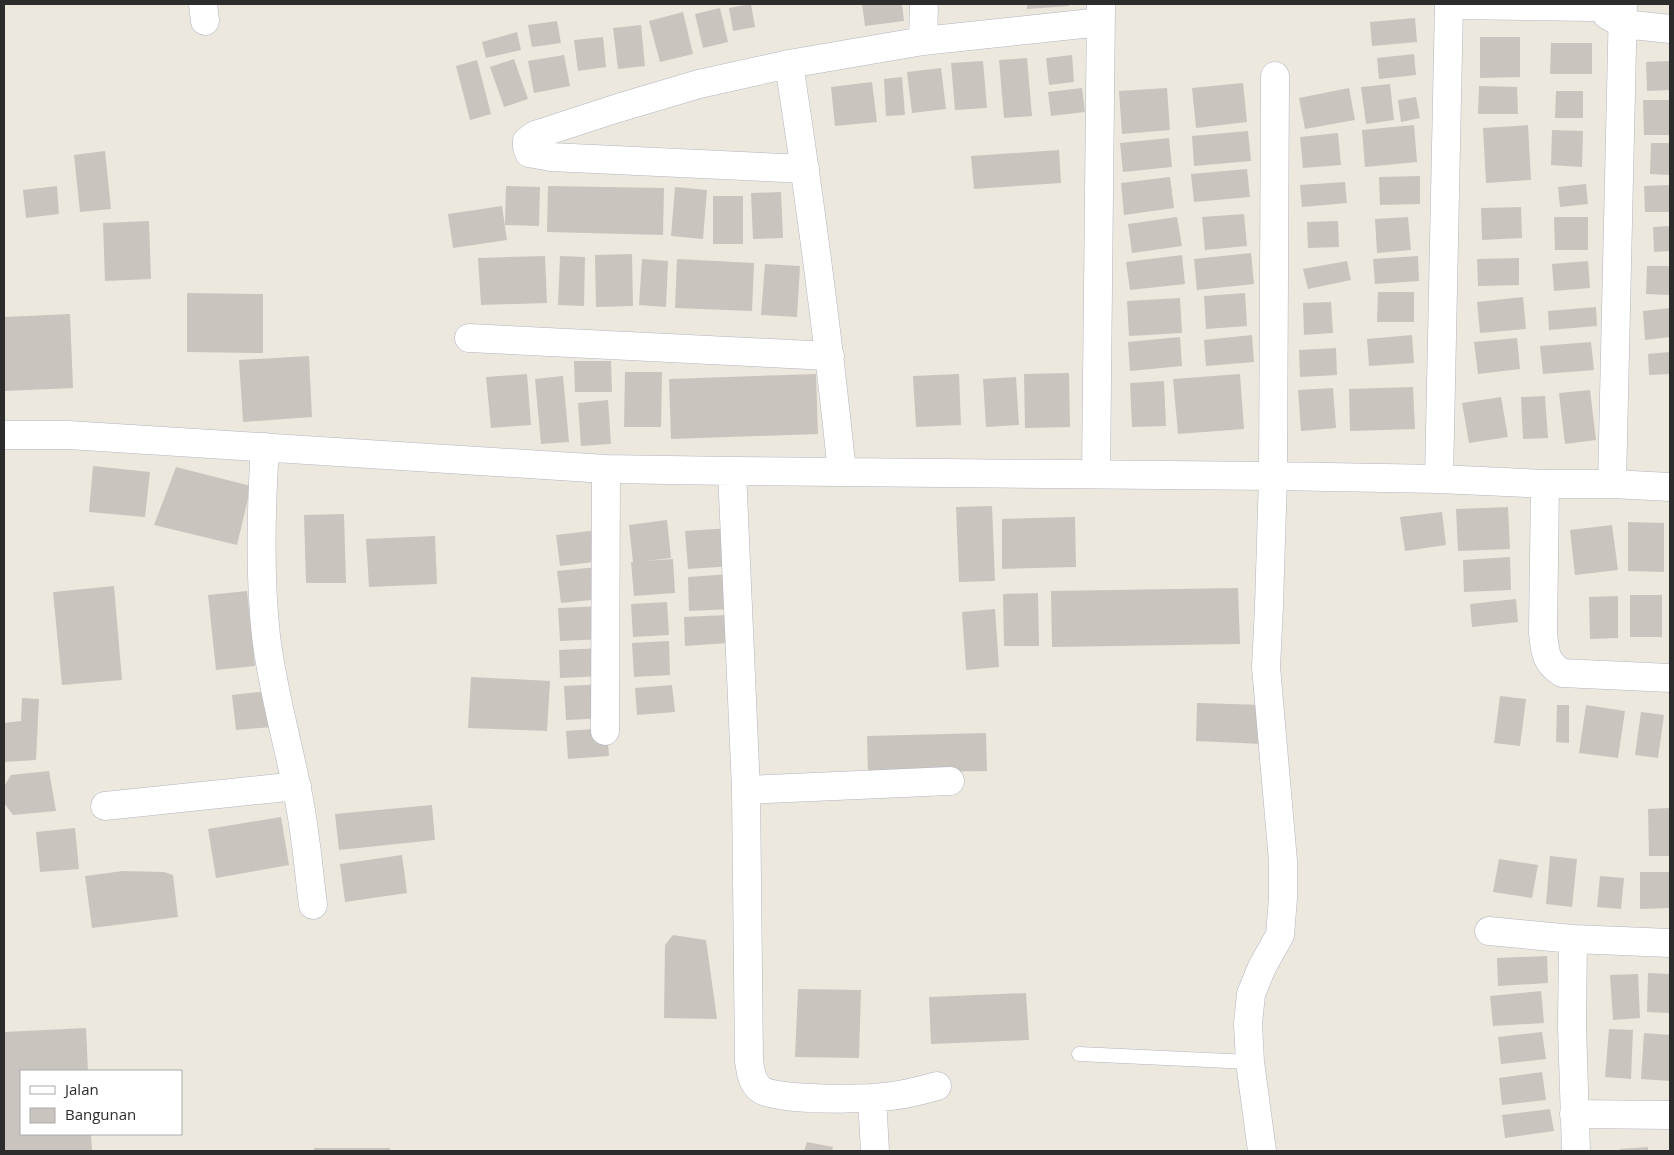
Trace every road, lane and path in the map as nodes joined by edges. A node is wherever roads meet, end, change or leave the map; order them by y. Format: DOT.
graph roads {
  1 [pos="924,4"];
  2 [pos="1449,4"];
  3 [pos="1612,10"];
  4 [pos="1101,13"];
  5 [pos="1670,29"];
  6 [pos="923,40"];
  7 [pos="789,64"];
  8 [pos="1275,76"];
  9 [pos="805,169"];
  10 [pos="469,338"];
  11 [pos="830,356"];
  12 [pos="4,435"];
  13 [pos="266,447"];
  14 [pos="606,469"];
  15 [pos="732,472"];
  16 [pos="842,472"];
  17 [pos="1096,474"];
  18 [pos="1273,476"];
  19 [pos="1439,479"];
  20 [pos="1545,484"];
  21 [pos="1612,484"];
  22 [pos="1670,487"];
  23 [pos="1670,678"];
  24 [pos="605,732"];
  25 [pos="950,781"];
  26 [pos="297,786"];
  27 [pos="746,790"];
  28 [pos="105,806"];
  29 [pos="313,905"];
  30 [pos="1489,931"];
  31 [pos="1573,938"];
  32 [pos="1670,943"];
  33 [pos="1079,1054"];
  34 [pos="1250,1062"];
  35 [pos="937,1086"];
  36 [pos="872,1098"];
  37 [pos="1574,1114"];
  38 [pos="1670,1115"];
  39 [pos="875,1151"];
  40 [pos="1262,1151"];
  41 [pos="1576,1151"];
  1 -- 6 [label="street"];
  2 -- 3 [label="street"];
  2 -- 19 [label="street"];
  3 -- 5 [label="street"];
  3 -- 21 [label="street"];
  4 -- 6 [label="street"];
  4 -- 17 [label="street"];
  6 -- 7 [label="street"];
  7 -- 9 [label="street"];
  7 -- 9 [label="street"];
  8 -- 18 [label="street"];
  9 -- 11 [label="street"];
  10 -- 11 [label="street"];
  11 -- 16 [label="street"];
  12 -- 13 [label="street"];
  13 -- 14 [label="street"];
  13 -- 26 [label="street"];
  14 -- 15 [label="street"];
  14 -- 24 [label="street"];
  15 -- 16 [label="street"];
  15 -- 27 [label="street"];
  16 -- 17 [label="street"];
  17 -- 18 [label="street"];
  18 -- 19 [label="street"];
  18 -- 34 [label="street"];
  19 -- 20 [label="street"];
  20 -- 21 [label="street"];
  20 -- 23 [label="street"];
  21 -- 22 [label="street"];
  25 -- 27 [label="street"];
  26 -- 28 [label="street"];
  26 -- 29 [label="street"];
  27 -- 36 [label="street"];
  30 -- 31 [label="street"];
  31 -- 32 [label="street"];
  31 -- 37 [label="street"];
  33 -- 34 [label="lane"];
  34 -- 40 [label="street"];
  35 -- 36 [label="street"];
  36 -- 39 [label="street"];
  37 -- 38 [label="street"];
  37 -- 41 [label="street"];
}
